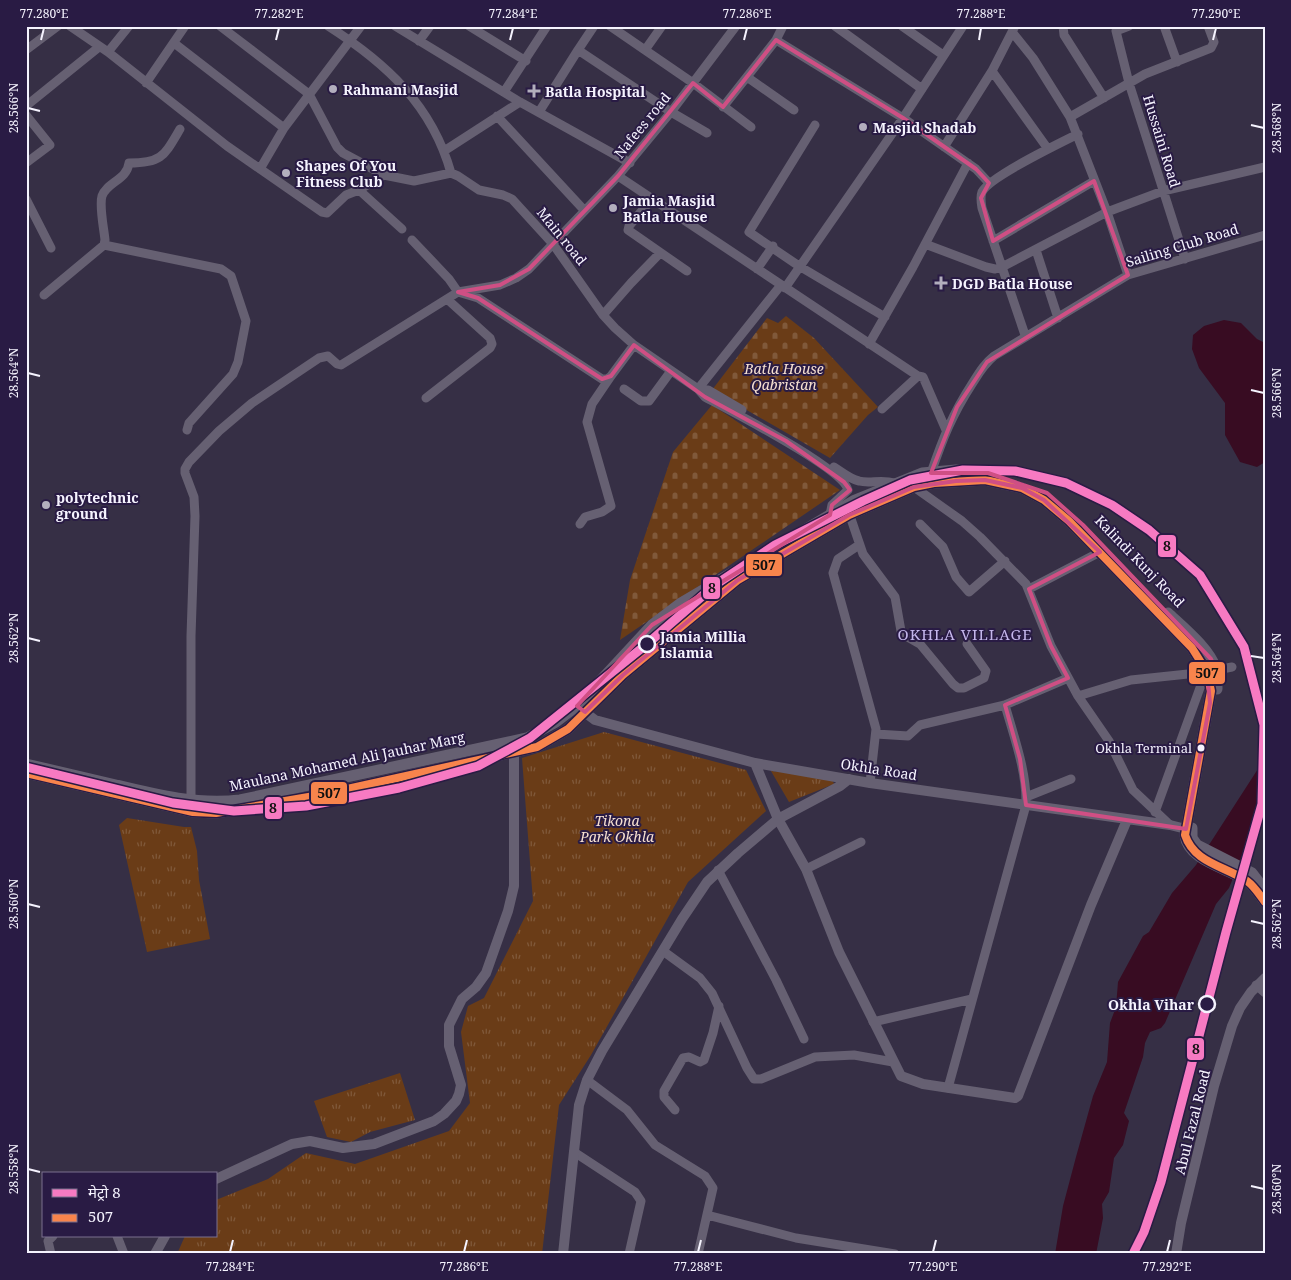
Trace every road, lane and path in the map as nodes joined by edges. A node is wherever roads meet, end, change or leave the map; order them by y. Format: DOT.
graph roads {
  1 [pos="58,26"];
  2 [pos="70,26"];
  3 [pos="129,26"];
  4 [pos="185,26"];
  5 [pos="220,26"];
  6 [pos="328,26"];
  7 [pos="360,26"];
  8 [pos="395,26"];
  9 [pos="430,26"];
  10 [pos="469,26"];
  11 [pos="547,26"];
  12 [pos="594,26"];
  13 [pos="610,26"];
  14 [pos="662,26"];
  15 [pos="736,26"];
  16 [pos="783,26"];
  17 [pos="835,26"];
  18 [pos="902,26"];
  19 [pos="963,26"];
  20 [pos="1064,26"];
  21 [pos="1129,26"];
  22 [pos="1164,26"];
  23 [pos="1208,26"];
  24 [pos="1014,29"];
  25 [pos="776,40"];
  26 [pos="351,41"];
  27 [pos="419,41"];
  28 [pos="174,43"];
  29 [pos="99,47"];
  30 [pos="26,50"];
  31 [pos="578,50"];
  32 [pos="645,50"];
  33 [pos="108,52"];
  34 [pos="943,55"];
  35 [pos="526,61"];
  36 [pos="1178,62"];
  37 [pos="992,71"];
  38 [pos="747,78"];
  39 [pos="146,83"];
  40 [pos="693,83"];
  41 [pos="1129,83"];
  42 [pos="922,89"];
  43 [pos="504,92"];
  44 [pos="309,94"];
  45 [pos="1104,98"];
  46 [pos="520,102"];
  47 [pos="26,106"];
  48 [pos="723,107"];
  49 [pos="794,110"];
  50 [pos="539,112"];
  51 [pos="671,112"];
  52 [pos="26,115"];
  53 [pos="497,116"];
  54 [pos="1070,117"];
  55 [pos="903,118"];
  56 [pos="815,125"];
  57 [pos="751,127"];
  58 [pos="284,128"];
  59 [pos="180,129"];
  60 [pos="707,133"];
  61 [pos="1078,134"];
  62 [pos="944,148"];
  63 [pos="1048,149"];
  64 [pos="444,150"];
  65 [pos="26,163"];
  66 [pos="630,163"];
  67 [pos="968,163"];
  68 [pos="1265,167"];
  69 [pos="260,169"];
  70 [pos="451,173"];
  71 [pos="384,175"];
  72 [pos="618,176"];
  73 [pos="1094,181"];
  74 [pos="989,183"];
  75 [pos="359,190"];
  76 [pos="1163,191"];
  77 [pos="26,199"];
  78 [pos="652,199"];
  79 [pos="584,210"];
  80 [pos="1107,212"];
  81 [pos="402,229"];
  82 [pos="1265,234"];
  83 [pos="412,240"];
  84 [pos="993,241"];
  85 [pos="553,244"];
  86 [pos="925,244"];
  87 [pos="104,245"];
  88 [pos="773,246"];
  89 [pos="51,248"];
  90 [pos="1036,250"];
  91 [pos="660,253"];
  92 [pos="1186,259"];
  93 [pos="799,266"];
  94 [pos="1002,267"];
  95 [pos="757,269"];
  96 [pos="687,271"];
  97 [pos="1128,274"];
  98 [pos="783,286"];
  99 [pos="458,292"];
  100 [pos="44,295"];
  101 [pos="447,299"];
  102 [pos="604,315"];
  103 [pos="885,317"];
  104 [pos="1058,318"];
  105 [pos="1025,335"];
  106 [pos="870,344"];
  107 [pos="634,345"];
  108 [pos="671,371"];
  109 [pos="611,376"];
  110 [pos="918,376"];
  111 [pos="624,389"];
  112 [pos="698,389"];
  113 [pos="426,398"];
  114 [pos="882,409"];
  115 [pos="187,430"];
  116 [pos="946,430"];
  117 [pos="931,473"];
  118 [pos="895,483"];
  119 [pos="914,487"];
  120 [pos="848,510"];
  121 [pos="830,515"];
  122 [pos="580,524"];
  123 [pos="920,524"];
  124 [pos="859,545"];
  125 [pos="1100,552"];
  126 [pos="1005,561"];
  127 [pos="1029,589"];
  128 [pos="967,644"];
  129 [pos="1232,667"];
  130 [pos="1211,673"];
  131 [pos="1068,678"];
  132 [pos="1078,696"];
  133 [pos="1005,705"];
  134 [pos="581,709"];
  135 [pos="876,734"];
  136 [pos="514,753"];
  137 [pos="755,763"];
  138 [pos="26,764"];
  139 [pos="26,773"];
  140 [pos="1071,778"];
  141 [pos="849,779"];
  142 [pos="870,783"];
  143 [pos="191,801"];
  144 [pos="1026,801"];
  145 [pos="1155,812"];
  146 [pos="778,819"];
  147 [pos="1127,820"];
  148 [pos="1170,826"];
  149 [pos="1186,829"];
  150 [pos="861,842"];
  151 [pos="1197,850"];
  152 [pos="806,869"];
  153 [pos="718,870"];
  154 [pos="1240,872"];
  155 [pos="1265,890"];
  156 [pos="1265,902"];
  157 [pos="663,951"];
  158 [pos="1265,978"];
  159 [pos="1256,986"];
  160 [pos="1265,993"];
  161 [pos="972,999"];
  162 [pos="718,1006"];
  163 [pos="873,1022"];
  164 [pos="804,1039"];
  165 [pos="893,1062"];
  166 [pos="587,1080"];
  167 [pos="948,1088"];
  168 [pos="675,1110"];
  169 [pos="574,1152"];
  170 [pos="218,1178"];
  171 [pos="707,1215"];
  172 [pos="51,1238"];
  173 [pos="119,1238"];
  174 [pos="164,1238"];
  175 [pos="51,1254"];
  176 [pos="124,1254"];
  177 [pos="155,1254"];
  178 [pos="563,1254"];
  179 [pos="629,1254"];
  180 [pos="698,1254"];
  181 [pos="896,1254"];
  182 [pos="1176,1254"];
  1 -- 30 [label="street"];
  2 -- 29 [label="street"];
  3 -- 33 [label="street"];
  4 -- 28 [label="street"];
  5 -- 44 [label="street"];
  6 -- 26 [label="street"];
  7 -- 26 [label="street"];
  8 -- 27 [label="street"];
  9 -- 27 [label="street"];
  10 -- 35 [label="street"];
  11 -- 35 [label="street"];
  12 -- 31 [label="street"];
  13 -- 32 [label="street"];
  14 -- 32 [label="street"];
  15 -- 40 [label="street, Nafees road"];
  16 -- 25 [label="street"];
  17 -- 42 [label="street"];
  18 -- 34 [label="street"];
  19 -- 34 [label="street"];
  20 -- 45 [label="street"];
  21 -- 41 [label="street, Hussaini Road"];
  22 -- 36 [label="street"];
  23 -- 36 [label="street"];
  24 -- 37 [label="street"];
  24 -- 54 [label="street"];
  25 -- 38 [label="street"];
  25 -- 55 [label="street"];
  26 -- 44 [label="street"];
  26 -- 64 [label="street"];
  27 -- 43 [label="street"];
  28 -- 39 [label="street"];
  28 -- 58 [label="street"];
  29 -- 33 [label="street"];
  29 -- 47 [label="street"];
  31 -- 50 [label="street"];
  31 -- 51 [label="street"];
  32 -- 40 [label="street"];
  33 -- 39 [label="street"];
  34 -- 42 [label="street"];
  35 -- 43 [label="street"];
  36 -- 41 [label="street"];
  37 -- 62 [label="street"];
  37 -- 63 [label="street"];
  38 -- 48 [label="street"];
  38 -- 49 [label="street"];
  39 -- 69 [label="street"];
  40 -- 48 [label="street"];
  40 -- 51 [label="street, Nafees road"];
  41 -- 45 [label="street"];
  41 -- 76 [label="street, Hussaini Road"];
  42 -- 55 [label="street"];
  43 -- 46 [label="street"];
  44 -- 58 [label="street"];
  44 -- 71 [label="street"];
  45 -- 54 [label="street"];
  46 -- 50 [label="street"];
  46 -- 53 [label="street"];
  48 -- 57 [label="street"];
  50 -- 66 [label="street"];
  51 -- 60 [label="street"];
  51 -- 66 [label="street, Nafees road"];
  52 -- 65 [label="street"];
  53 -- 64 [label="street"];
  53 -- 79 [label="street"];
  54 -- 61 [label="street"];
  55 -- 62 [label="street"];
  55 -- 93 [label="street"];
  56 -- 88 [label="street"];
  58 -- 69 [label="street"];
  59 -- 87 [label="street"];
  61 -- 63 [label="street"];
  61 -- 73 [label="street"];
  62 -- 67 [label="street"];
  63 -- 74 [label="street"];
  64 -- 70 [label="street"];
  66 -- 72 [label="street, Nafees road"];
  67 -- 74 [label="street"];
  67 -- 86 [label="street"];
  68 -- 76 [label="street"];
  69 -- 75 [label="street"];
  70 -- 71 [label="street"];
  70 -- 85 [label="street, Main road"];
  71 -- 75 [label="street"];
  72 -- 78 [label="street"];
  72 -- 79 [label="street, Nafees road"];
  73 -- 80 [label="street"];
  73 -- 84 [label="street"];
  74 -- 84 [label="street"];
  75 -- 81 [label="street"];
  76 -- 80 [label="street"];
  76 -- 92 [label="street, Hussaini Road"];
  77 -- 89 [label="street"];
  78 -- 91 [label="street"];
  78 -- 95 [label="street"];
  79 -- 85 [label="street, Nafees road"];
  80 -- 90 [label="street"];
  80 -- 97 [label="street"];
  82 -- 92 [label="street, Sailing Club Road"];
  83 -- 99 [label="street"];
  84 -- 94 [label="street"];
  85 -- 99 [label="street, Nafees road"];
  85 -- 102 [label="street, Main road"];
  86 -- 94 [label="street"];
  86 -- 103 [label="street"];
  87 -- 100 [label="street"];
  87 -- 115 [label="street"];
  88 -- 93 [label="street"];
  88 -- 95 [label="street"];
  90 -- 94 [label="street"];
  90 -- 104 [label="street"];
  91 -- 96 [label="street"];
  91 -- 102 [label="street"];
  92 -- 97 [label="street, Sailing Club Road"];
  93 -- 98 [label="street"];
  93 -- 103 [label="street"];
  94 -- 105 [label="street"];
  95 -- 98 [label="street"];
  97 -- 104 [label="street, Sailing Club Road"];
  98 -- 106 [label="street"];
  98 -- 112 [label="street"];
  99 -- 101 [label="street"];
  99 -- 109 [label="street"];
  101 -- 113 [label="street"];
  101 -- 143 [label="street"];
  102 -- 107 [label="street, Main road"];
  103 -- 106 [label="street"];
  104 -- 105 [label="street, Sailing Club Road"];
  105 -- 116 [label="street, Sailing Club Road"];
  106 -- 110 [label="street"];
  107 -- 108 [label="street, Main road"];
  107 -- 109 [label="street"];
  108 -- 111 [label="street"];
  108 -- 112 [label="street, Main road"];
  109 -- 122 [label="street"];
  110 -- 114 [label="street"];
  110 -- 116 [label="street"];
  112 -- 118 [label="street"];
  112 -- 121 [label="street, Main road"];
  116 -- 117 [label="street, Sailing Club Road"];
  117 -- 118 [label="main road, Kalindi Kunj Road"];
  117 -- 130 [label="main road, Kalindi Kunj Road"];
  118 -- 120 [label="main road, Kalindi Kunj Road"];
  119 -- 120 [label="main road, Kalindi Kunj Road"];
  119 -- 125 [label="main road, Kalindi Kunj Road"];
  119 -- 126 [label="street"];
  120 -- 121 [label="main road, Kalindi Kunj Road"];
  120 -- 124 [label="street"];
  120 -- 134 [label="main road, Kalindi Kunj Road"];
  121 -- 134 [label="main road, Kalindi Kunj Road"];
  123 -- 126 [label="street"];
  124 -- 128 [label="street"];
  124 -- 135 [label="street"];
  125 -- 127 [label="street"];
  125 -- 130 [label="main road, Kalindi Kunj Road"];
  126 -- 127 [label="street"];
  127 -- 131 [label="street"];
  129 -- 130 [label="street"];
  130 -- 132 [label="street"];
  130 -- 145 [label="street"];
  130 -- 149 [label="main road, Kalindi Kunj Road"];
  130 -- 151 [label="main road"];
  131 -- 132 [label="street"];
  131 -- 133 [label="street"];
  132 -- 145 [label="street"];
  133 -- 135 [label="street"];
  133 -- 144 [label="street"];
  134 -- 136 [label="main road, Maulana Mohamed Ali Jauhar Marg"];
  134 -- 137 [label="street, Okhla Road"];
  134 -- 143 [label="main road, Maulana Mohamed Ali Jauhar Marg"];
  135 -- 142 [label="street"];
  136 -- 139 [label="main road, Maulana Mohamed Ali Jauhar Marg"];
  136 -- 170 [label="street"];
  137 -- 141 [label="street, Okhla Road"];
  137 -- 146 [label="street"];
  138 -- 143 [label="main road, Maulana Mohamed Ali Jauhar Marg"];
  140 -- 144 [label="street"];
  141 -- 142 [label="street, Okhla Road"];
  141 -- 146 [label="street"];
  142 -- 144 [label="street, Okhla Road"];
  144 -- 147 [label="street, Okhla Road"];
  144 -- 161 [label="street"];
  145 -- 148 [label="street"];
  146 -- 152 [label="street"];
  146 -- 153 [label="street"];
  147 -- 148 [label="street, Okhla Road"];
  147 -- 167 [label="street"];
  148 -- 149 [label="street, Okhla Road"];
  149 -- 151 [label="main road, Kalindi Kunj Road"];
  150 -- 152 [label="street"];
  151 -- 154 [label="main road"];
  152 -- 163 [label="street"];
  153 -- 157 [label="street"];
  153 -- 164 [label="street"];
  154 -- 155 [label="main road"];
  154 -- 156 [label="main road"];
  157 -- 162 [label="street"];
  157 -- 166 [label="street"];
  158 -- 159 [label="street, Abul Fazal Road"];
  159 -- 160 [label="street"];
  159 -- 182 [label="street, Abul Fazal Road"];
  161 -- 163 [label="street"];
  161 -- 167 [label="street"];
  162 -- 165 [label="street"];
  162 -- 168 [label="street"];
  163 -- 165 [label="street"];
  165 -- 167 [label="street"];
  166 -- 169 [label="street"];
  166 -- 171 [label="street"];
  169 -- 178 [label="street"];
  169 -- 179 [label="street"];
  171 -- 180 [label="street"];
  171 -- 181 [label="street"];
  172 -- 175 [label="street"];
  173 -- 176 [label="street"];
  174 -- 177 [label="street"];
}
